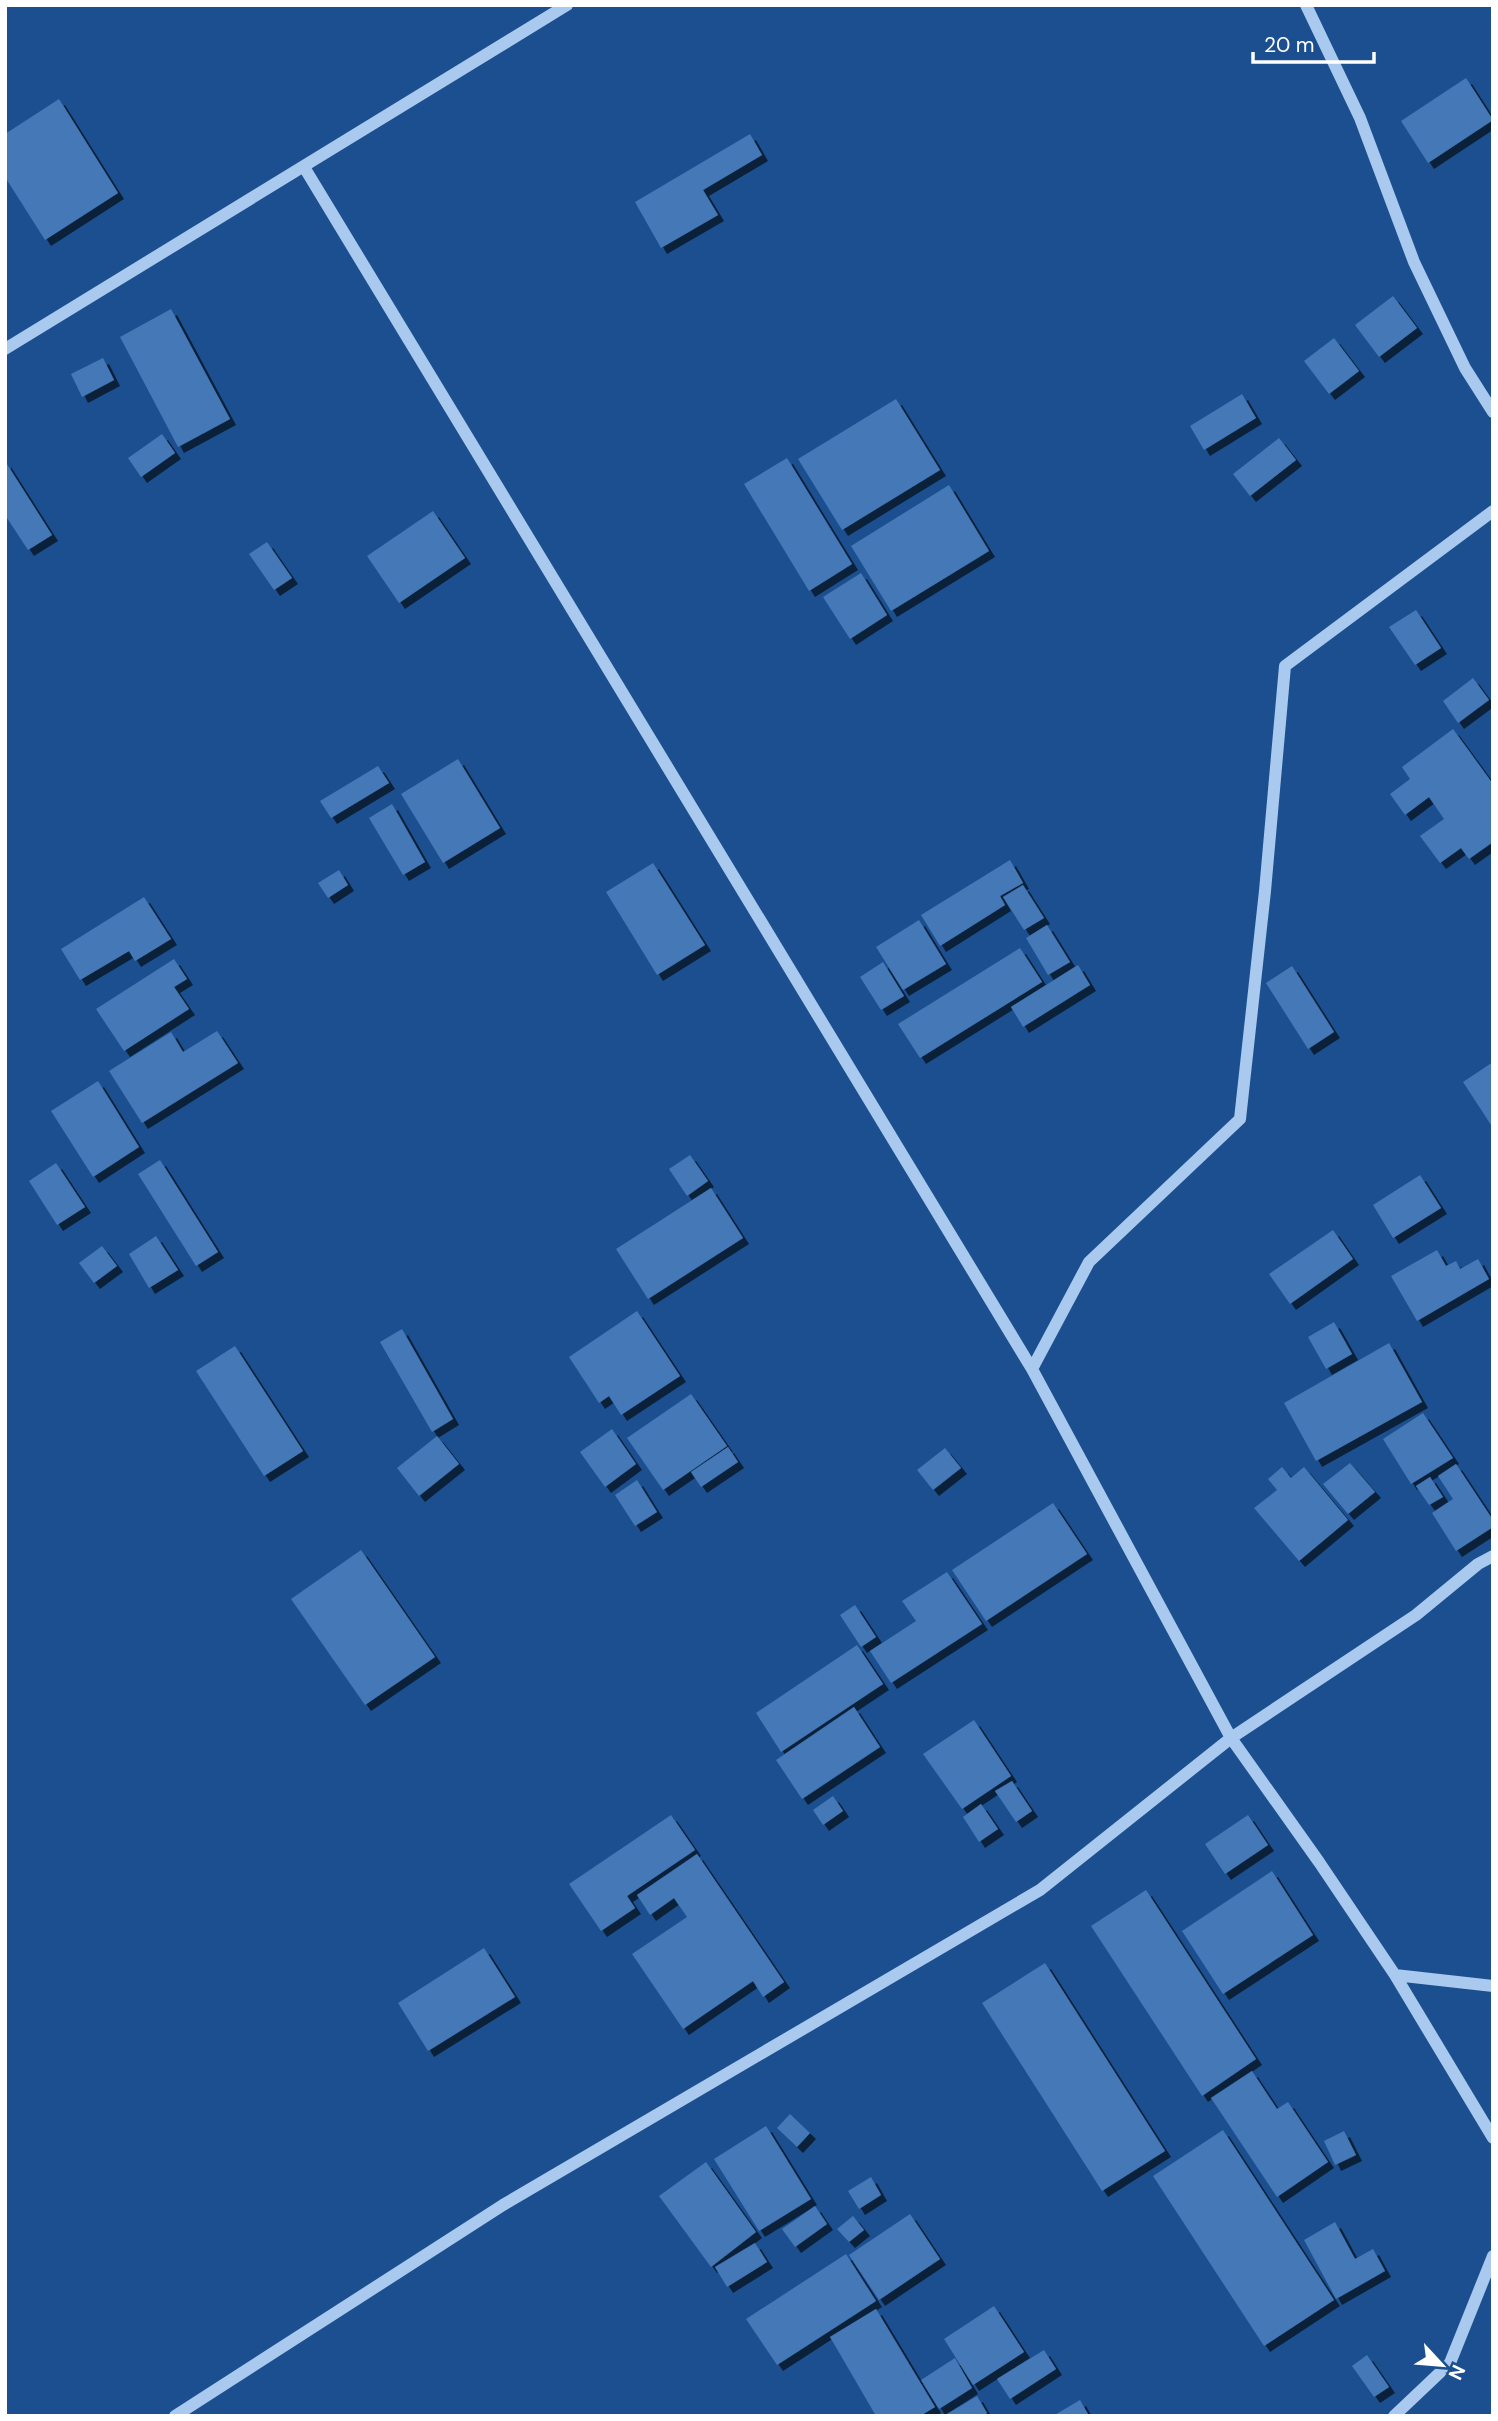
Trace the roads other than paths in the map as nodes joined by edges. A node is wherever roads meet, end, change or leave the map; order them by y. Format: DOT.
graph roads {
  1 [pos="568,5"];
  2 [pos="1306,5"];
  3 [pos="304,167"];
  4 [pos="5,349"];
  5 [pos="1493,412"];
  6 [pos="1493,511"];
  7 [pos="1032,1369"];
  8 [pos="1493,1556"];
  9 [pos="1231,1738"];
  10 [pos="1395,1975"];
  11 [pos="1493,1986"];
  12 [pos="1493,2138"];
  13 [pos="1493,2256"];
  14 [pos="175,2416"];
  15 [pos="1394,2416"];
  1 -- 3 [label="street"];
  2 -- 5 [label="street"];
  3 -- 4 [label="street"];
  3 -- 7 [label="street"];
  6 -- 7 [label="street"];
  7 -- 9 [label="street"];
  8 -- 9 [label="street"];
  9 -- 10 [label="street"];
  9 -- 14 [label="street"];
  10 -- 11 [label="street"];
  10 -- 12 [label="street"];
  13 -- 15 [label="street"];
}
